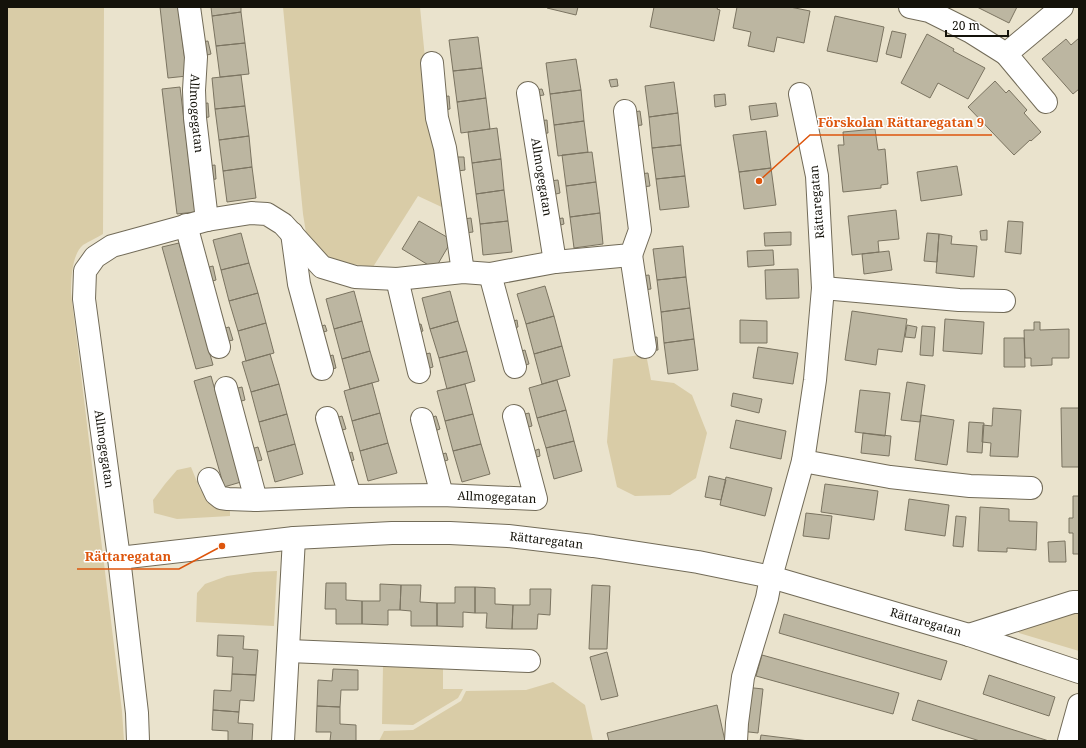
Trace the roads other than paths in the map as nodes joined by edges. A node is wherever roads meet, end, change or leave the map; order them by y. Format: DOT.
graph roads {
  1 [pos="189,7"];
  2 [pos="910,7"];
  3 [pos="1062,7"];
  4 [pos="1006,54"];
  5 [pos="432,63"];
  6 [pos="528,92"];
  7 [pos="800,94"];
  8 [pos="1046,102"];
  9 [pos="625,111"];
  10 [pos="207,220"];
  11 [pos="186,225"];
  12 [pos="292,233"];
  13 [pos="631,255"];
  14 [pos="555,262"];
  15 [pos="322,267"];
  16 [pos="463,272"];
  17 [pos="490,274"];
  18 [pos="397,280"];
  19 [pos="299,284"];
  20 [pos="823,288"];
  21 [pos="1004,301"];
  22 [pos="219,347"];
  23 [pos="644,347"];
  24 [pos="515,367"];
  25 [pos="322,369"];
  26 [pos="419,372"];
  27 [pos="226,388"];
  28 [pos="514,416"];
  29 [pos="327,418"];
  30 [pos="422,419"];
  31 [pos="803,461"];
  32 [pos="209,479"];
  33 [pos="1031,488"];
  34 [pos="442,495"];
  35 [pos="350,496"];
  36 [pos="256,500"];
  37 [pos="294,538"];
  38 [pos="118,558"];
  39 [pos="771,577"];
  40 [pos="1079,602"];
  41 [pos="969,635"];
  42 [pos="289,651"];
  43 [pos="529,661"];
  44 [pos="1079,672"];
  45 [pos="1079,705"];
  46 [pos="138,741"];
  47 [pos="283,741"];
  48 [pos="736,741"];
  49 [pos="1069,741"];
  1 -- 10 [label="street, Allmogegatan"];
  2 -- 4 [label="street"];
  3 -- 4 [label="street"];
  4 -- 8 [label="street"];
  5 -- 16 [label="street"];
  6 -- 14 [label="street, Allmogegatan"];
  7 -- 20 [label="street, Rättaregatan"];
  9 -- 13 [label="street"];
  10 -- 11 [label="street, Allmogegatan"];
  10 -- 12 [label="street, Allmogegatan"];
  11 -- 22 [label="street"];
  11 -- 38 [label="street, Allmogegatan"];
  12 -- 15 [label="street, Allmogegatan"];
  12 -- 19 [label="street"];
  13 -- 14 [label="street"];
  13 -- 23 [label="street"];
  14 -- 17 [label="street"];
  15 -- 18 [label="street"];
  15 -- 19 [label="street"];
  16 -- 17 [label="street"];
  16 -- 18 [label="street"];
  17 -- 24 [label="street"];
  18 -- 26 [label="street"];
  19 -- 25 [label="street"];
  20 -- 21 [label="street"];
  20 -- 31 [label="street, Rättaregatan"];
  27 -- 36 [label="street"];
  28 -- 34 [label="street, Allmogegatan"];
  29 -- 35 [label="street"];
  30 -- 34 [label="street, Allmogegatan"];
  31 -- 33 [label="street"];
  31 -- 39 [label="street, Rättaregatan"];
  32 -- 36 [label="street, Allmogegatan"];
  34 -- 35 [label="street, Allmogegatan"];
  35 -- 36 [label="street, Allmogegatan"];
  37 -- 38 [label="street, Rättaregatan"];
  37 -- 39 [label="street, Rättaregatan"];
  37 -- 42 [label="street"];
  38 -- 46 [label="street, Allmogegatan"];
  39 -- 41 [label="street, Rättaregatan"];
  39 -- 48 [label="street, Rättaregatan"];
  40 -- 41 [label="street"];
  41 -- 44 [label="street, Rättaregatan"];
  42 -- 43 [label="street"];
  42 -- 47 [label="street"];
  45 -- 49 [label="street"];
}
